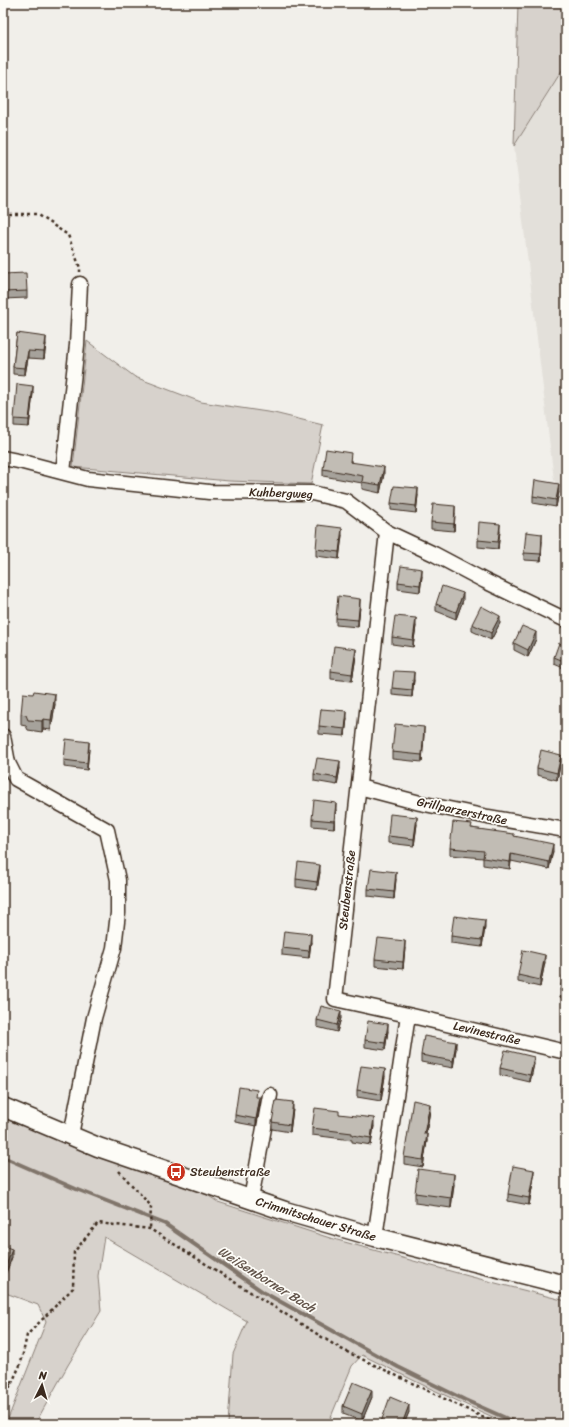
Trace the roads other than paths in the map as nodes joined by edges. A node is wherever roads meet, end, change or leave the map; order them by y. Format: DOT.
graph roads {
  1 [pos="80,284"];
  2 [pos="3,458"];
  3 [pos="63,472"];
  4 [pos="387,532"];
  5 [pos="566,620"];
  6 [pos="3,736"];
  7 [pos="359,787"];
  8 [pos="566,830"];
  9 [pos="408,1015"];
  10 [pos="566,1052"];
  11 [pos="270,1095"];
  12 [pos="3,1108"];
  13 [pos="71,1135"];
  14 [pos="251,1199"];
  15 [pos="375,1237"];
  16 [pos="566,1285"];
  1 -- 3 [label="street"];
  2 -- 3 [label="street, Kuhbergweg"];
  3 -- 4 [label="street, Kuhbergweg"];
  4 -- 5 [label="street, Kuhbergweg"];
  4 -- 7 [label="street, Steubenstraße"];
  6 -- 13 [label="street"];
  7 -- 8 [label="street, Grillparzerstraße"];
  7 -- 9 [label="street, Steubenstraße"];
  9 -- 10 [label="street, Levinestraße"];
  9 -- 15 [label="street"];
  11 -- 14 [label="street"];
  12 -- 13 [label="main road, Crimmitschauer Straße"];
  13 -- 14 [label="main road, Crimmitschauer Straße"];
  14 -- 15 [label="main road, Crimmitschauer Straße"];
  15 -- 16 [label="main road, Crimmitschauer Straße"];
}
